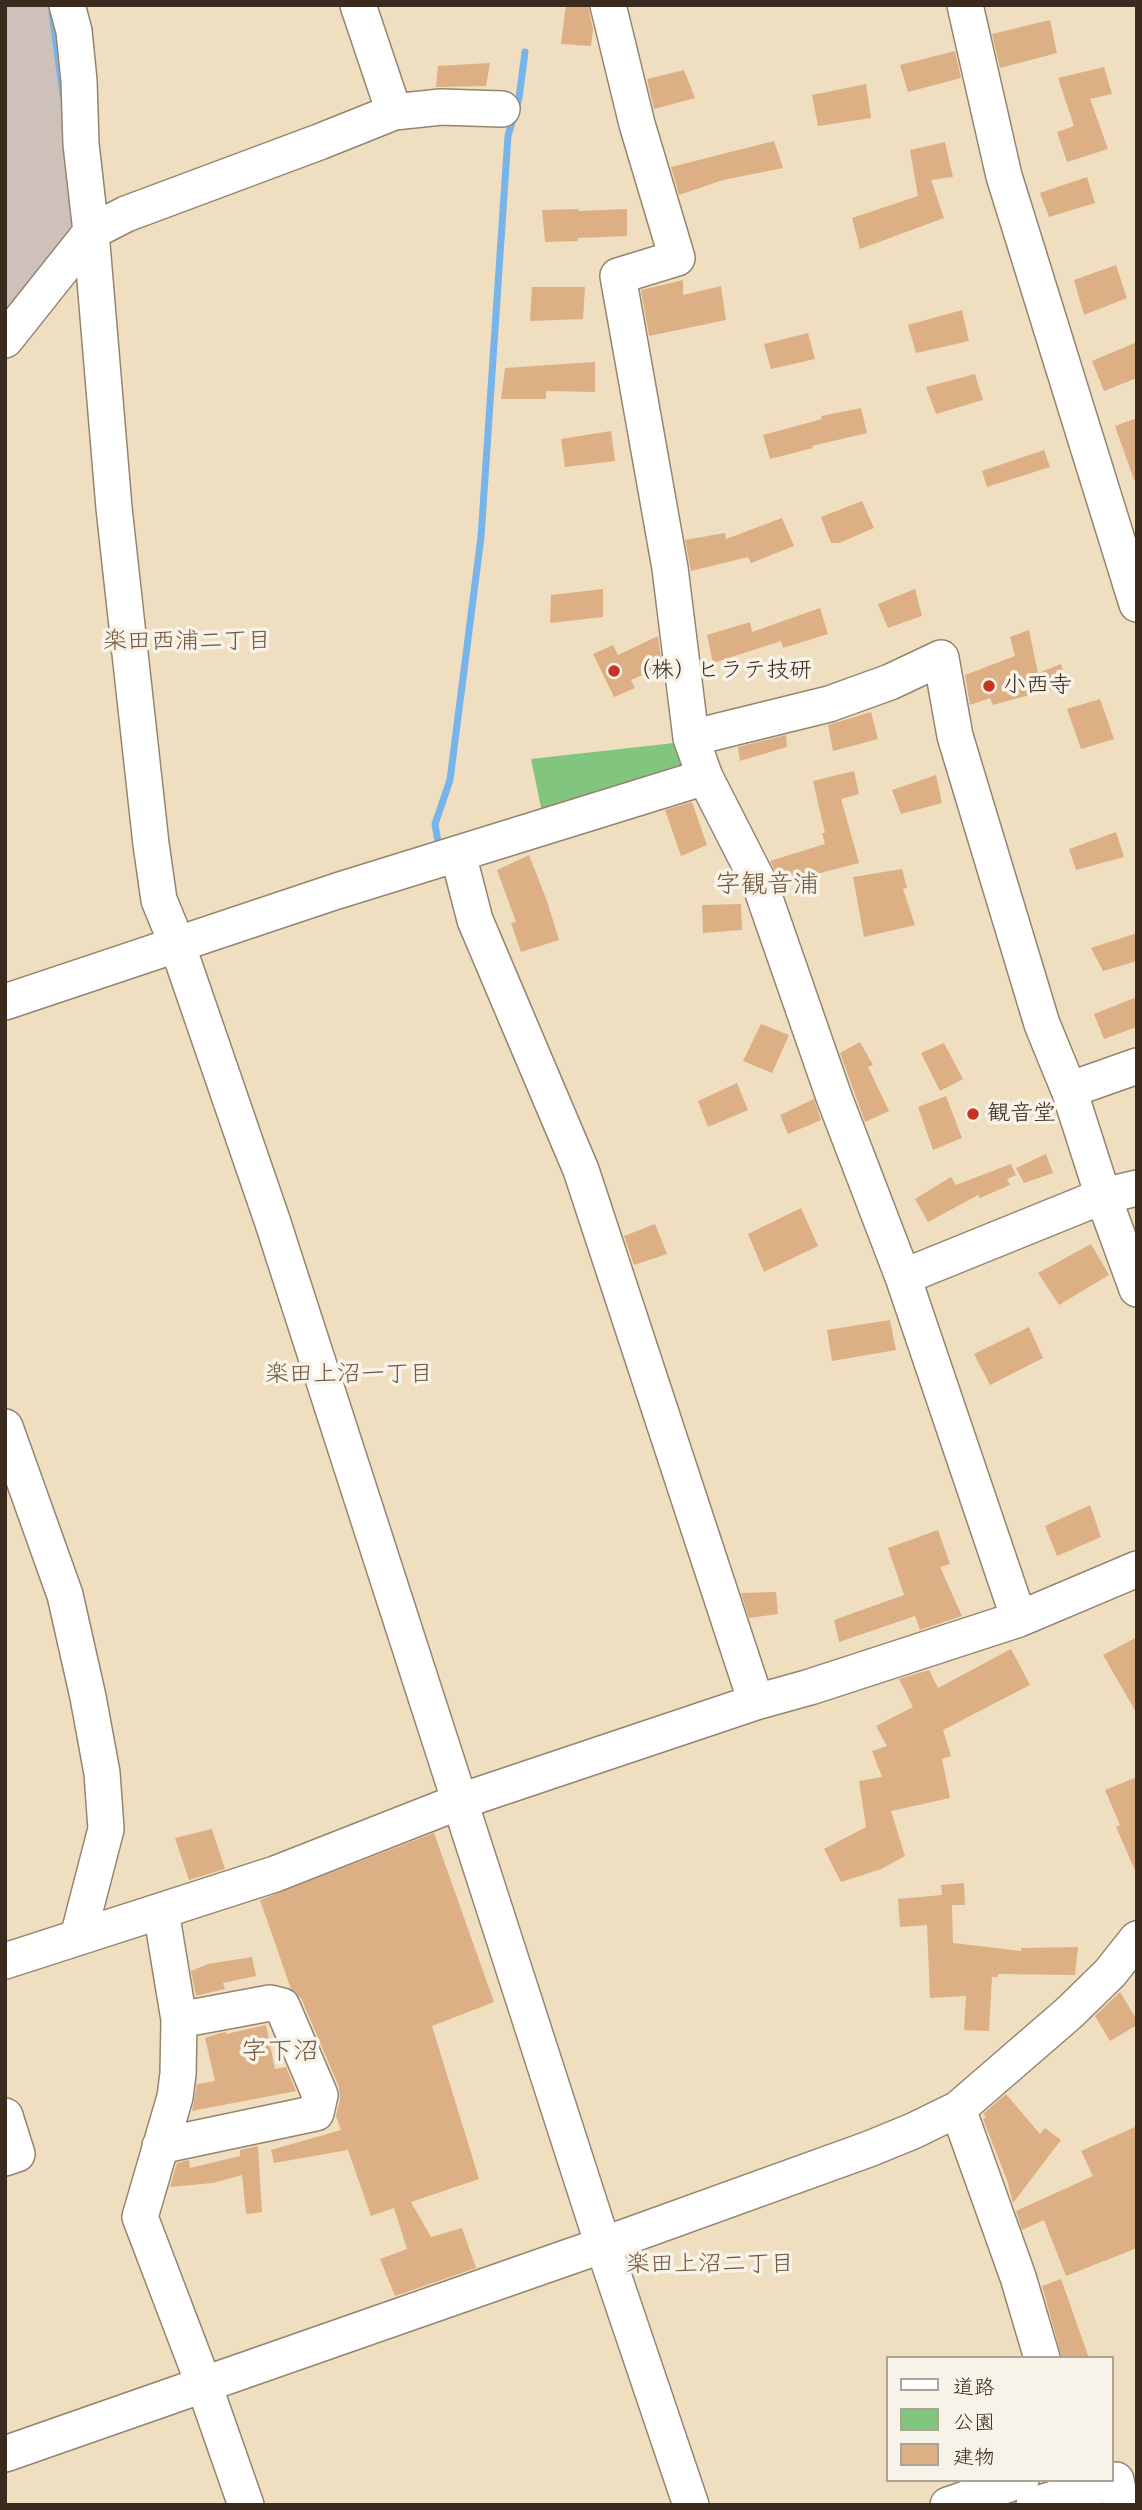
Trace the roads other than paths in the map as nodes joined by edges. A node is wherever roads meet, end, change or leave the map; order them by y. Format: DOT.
graph roads {
  1 [pos="67,5"];
  2 [pos="358,5"];
  3 [pos="608,5"];
  4 [pos="965,5"];
  5 [pos="502,109"];
  6 [pos="394,112"];
  7 [pos="91,232"];
  8 [pos="5,340"];
  9 [pos="1137,603"];
  10 [pos="691,737"];
  11 [pos="705,777"];
  12 [pos="458,854"];
  13 [pos="177,944"];
  14 [pos="5,1002"];
  15 [pos="1137,1066"];
  16 [pos="1069,1090"];
  17 [pos="1137,1188"];
  18 [pos="1103,1196"];
  19 [pos="903,1277"];
  20 [pos="1137,1289"];
  21 [pos="5,1427"];
  22 [pos="1137,1569"];
  23 [pos="1019,1619"];
  24 [pos="756,1702"];
  25 [pos="461,1801"];
  26 [pos="161,1911"];
  27 [pos="78,1937"];
  28 [pos="1137,1939"];
  29 [pos="5,1961"];
  30 [pos="179,2020"];
  31 [pos="958,2109"];
  32 [pos="5,2116"];
  33 [pos="160,2146"];
  34 [pos="5,2158"];
  35 [pos="603,2245"];
  36 [pos="1041,2356"];
  37 [pos="204,2385"];
  38 [pos="5,2454"];
  39 [pos="1015,2482"];
  40 [pos="1111,2485"];
  41 [pos="246,2505"];
  42 [pos="691,2505"];
  43 [pos="948,2505"];
  44 [pos="1034,2505"];
  1 -- 7 [label="street"];
  2 -- 6 [label="street"];
  3 -- 10 [label="street"];
  4 -- 9 [label="street"];
  5 -- 6 [label="street"];
  6 -- 7 [label="street"];
  7 -- 8 [label="street"];
  7 -- 13 [label="street"];
  10 -- 11 [label="street"];
  10 -- 16 [label="street"];
  11 -- 12 [label="street"];
  11 -- 19 [label="street"];
  12 -- 13 [label="street"];
  12 -- 24 [label="street"];
  13 -- 14 [label="street"];
  13 -- 25 [label="street"];
  15 -- 16 [label="street"];
  16 -- 18 [label="street"];
  17 -- 18 [label="street"];
  18 -- 19 [label="street"];
  18 -- 20 [label="street"];
  19 -- 23 [label="street"];
  21 -- 27 [label="street"];
  22 -- 23 [label="street"];
  23 -- 24 [label="street"];
  24 -- 25 [label="street"];
  25 -- 26 [label="street"];
  25 -- 35 [label="street"];
  26 -- 27 [label="street"];
  26 -- 30 [label="street"];
  27 -- 29 [label="street"];
  28 -- 31 [label="street"];
  30 -- 33 [label="street"];
  30 -- 33 [label="street"];
  31 -- 35 [label="street"];
  31 -- 36 [label="street"];
  32 -- 34 [label="street"];
  33 -- 37 [label="street"];
  35 -- 37 [label="street"];
  35 -- 42 [label="street"];
  37 -- 38 [label="street"];
  37 -- 41 [label="street"];
  39 -- 43 [label="street"];
  40 -- 44 [label="street"];
}
